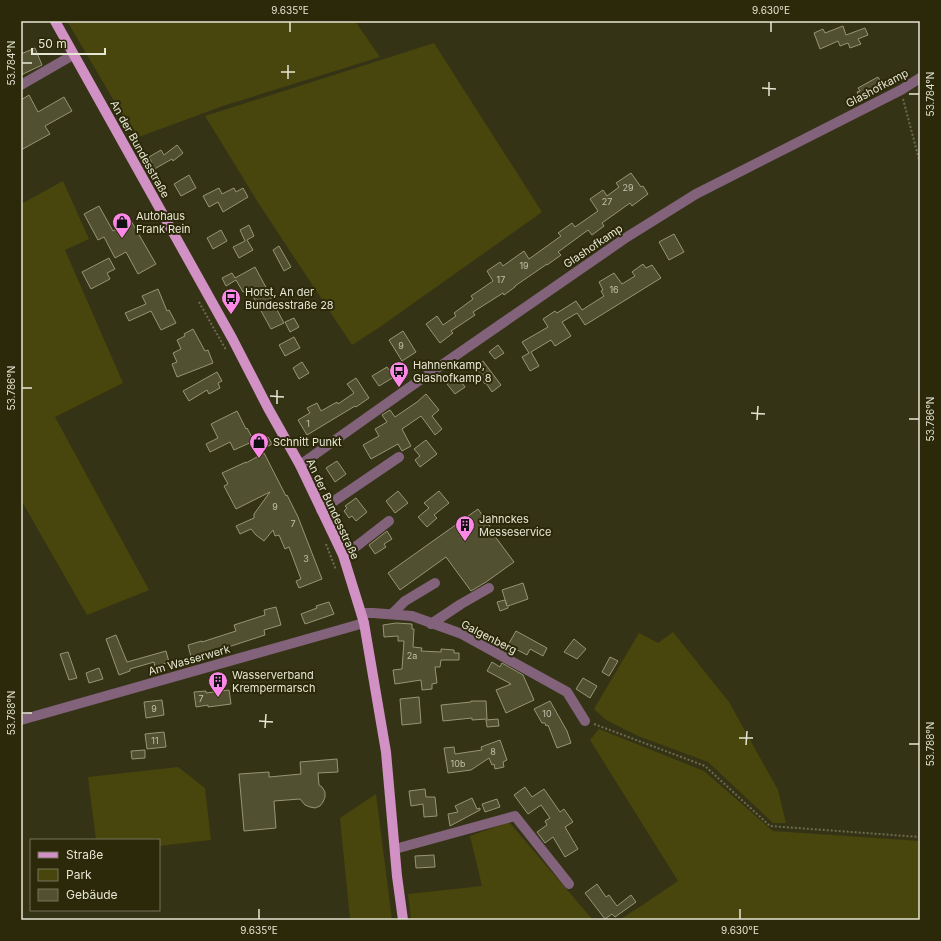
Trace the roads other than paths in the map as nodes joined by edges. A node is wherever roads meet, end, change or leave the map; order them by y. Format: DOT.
graph roads {
  1 [pos="55,21"];
  2 [pos="73,55"];
  3 [pos="920,78"];
  4 [pos="21,84"];
  5 [pos="399,457"];
  6 [pos="300,465"];
  7 [pos="321,510"];
  8 [pos="389,521"];
  9 [pos="343,555"];
  10 [pos="435,583"];
  11 [pos="489,588"];
  12 [pos="392,614"];
  13 [pos="363,618"];
  14 [pos="431,624"];
  15 [pos="21,720"];
  16 [pos="585,721"];
  17 [pos="395,849"];
  18 [pos="569,884"];
  19 [pos="403,920"];
  1 -- 2 [label="main road, An der Bundesstraße"];
  2 -- 4 [label="street"];
  2 -- 6 [label="main road, An der Bundesstraße"];
  3 -- 6 [label="street, Glashofkamp"];
  5 -- 7 [label="street"];
  6 -- 7 [label="main road, An der Bundesstraße"];
  7 -- 9 [label="main road, An der Bundesstraße"];
  8 -- 9 [label="street"];
  9 -- 13 [label="main road, An der Bundesstraße"];
  10 -- 12 [label="street"];
  11 -- 14 [label="street"];
  12 -- 13 [label="street, Galgenberg"];
  12 -- 14 [label="street, Galgenberg"];
  13 -- 15 [label="street, Am Wasserwerk"];
  13 -- 17 [label="main road, An der Bundesstraße"];
  14 -- 16 [label="street, Galgenberg"];
  17 -- 18 [label="street"];
  17 -- 19 [label="main road, An der Bundesstraße"];
}
